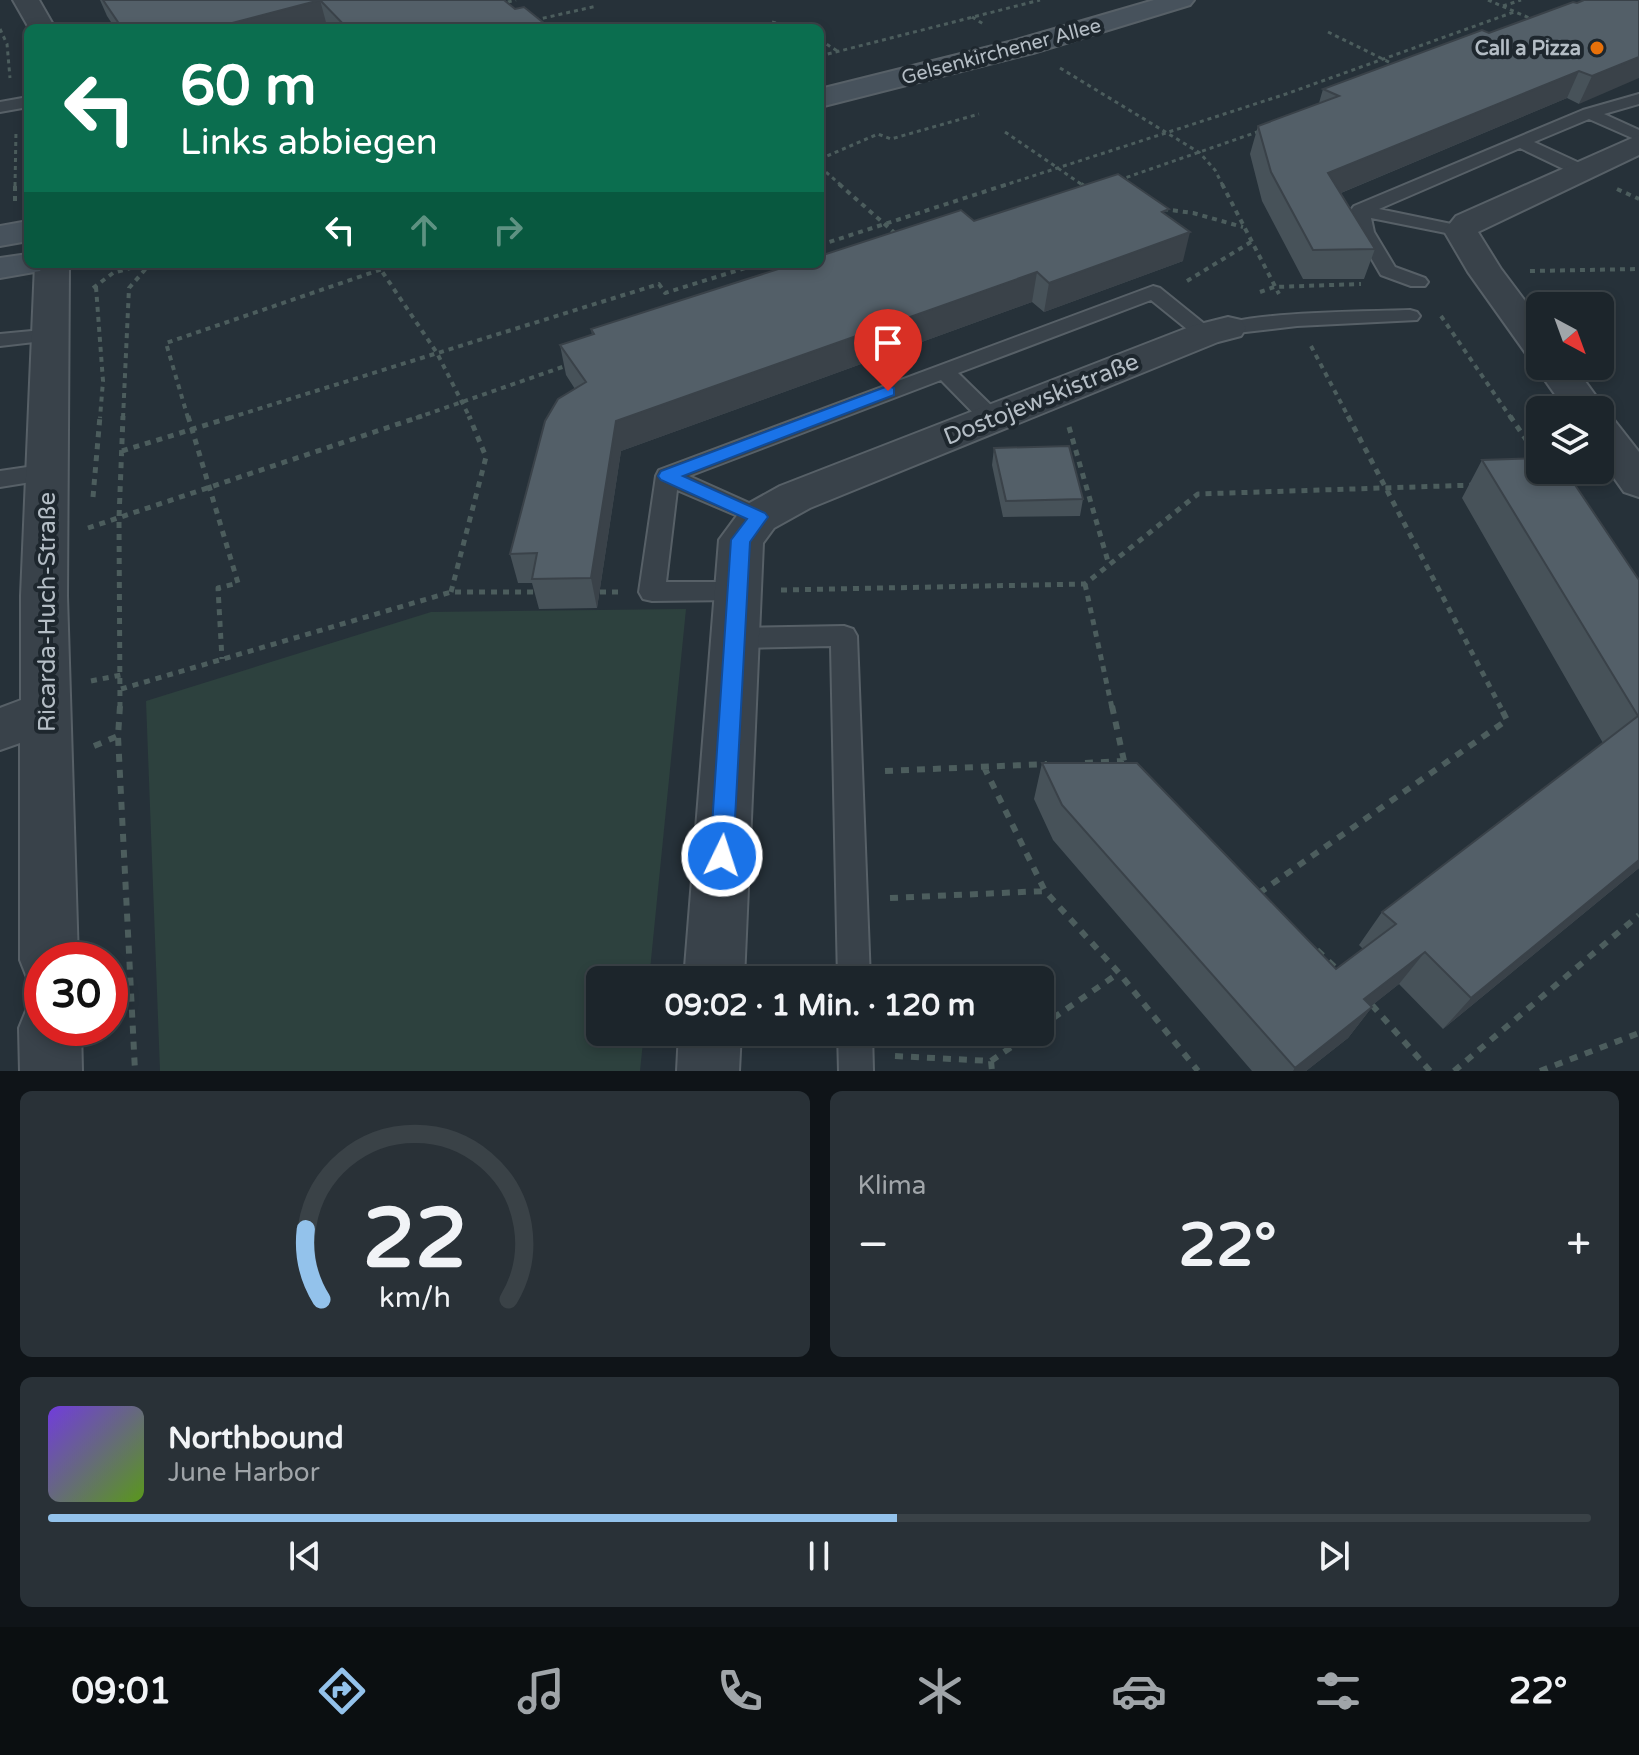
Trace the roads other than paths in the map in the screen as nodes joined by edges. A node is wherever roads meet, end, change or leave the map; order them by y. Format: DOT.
graph roads {
  1 [pos="26,0"];
  2 [pos="1094,0"];
  3 [pos="1181,0"];
  4 [pos="40,24"];
  5 [pos="892,53"];
  6 [pos="824,97"];
  7 [pos="1639,99"];
  8 [pos="24,103"];
  9 [pos="0,107"];
  10 [pos="1589,113"];
  11 [pos="1639,136"];
  12 [pos="1520,142"];
  13 [pos="1639,144"];
  14 [pos="1580,170"];
  15 [pos="1360,210"];
  16 [pos="1461,231"];
  17 [pos="24,265"];
  18 [pos="0,268"];
  19 [pos="52,268"];
  20 [pos="1418,282"];
  21 [pos="1410,316"];
  22 [pos="1526,328"];
  23 [pos="1217,331"];
  24 [pos="53,335"];
  25 [pos="0,340"];
  26 [pos="943,370"];
  27 [pos="991,418"];
  28 [pos="1614,448"];
  29 [pos="24,475"];
  30 [pos="667,476"];
  31 [pos="1639,482"];
  32 [pos="759,517"];
  33 [pos="736,591"];
  34 [pos="736,638"];
  35 [pos="45,712"];
  36 [pos="0,729"];
  37 [pos="49,942"];
  38 [pos="715,966"];
  39 [pos="854,966"];
  40 [pos="50,1046"];
  41 [pos="709,1046"];
  42 [pos="51,1071"];
  43 [pos="708,1071"];
  1 -- 4 [label="street"];
  2 -- 5 [label="main road, Gelsenkirchener Allee"];
  3 -- 6 [label="main road, Gelsenkirchener Allee"];
  7 -- 10 [label="lane"];
  8 -- 9 [label="lane"];
  10 -- 11 [label="lane"];
  10 -- 12 [label="lane"];
  12 -- 14 [label="lane"];
  12 -- 15 [label="lane"];
  13 -- 14 [label="street"];
  14 -- 16 [label="street"];
  15 -- 16 [label="lane"];
  15 -- 20 [label="lane"];
  16 -- 22 [label="street"];
  17 -- 18 [label="main road"];
  19 -- 24 [label="street, Ricarda-Huch-Straße"];
  21 -- 23 [label="lane"];
  23 -- 26 [label="lane"];
  23 -- 27 [label="street, Dostojewskistraße"];
  24 -- 25 [label="lane"];
  24 -- 29 [label="street, Ricarda-Huch-Straße"];
  26 -- 27 [label="lane"];
  26 -- 30 [label="lane"];
  27 -- 32 [label="street, Dostojewskistraße"];
  28 -- 31 [label="street"];
  29 -- 35 [label="street, Ricarda-Huch-Straße"];
  30 -- 32 [label="lane"];
  30 -- 33 [label="lane"];
  32 -- 33 [label="street"];
  33 -- 34 [label="street"];
  34 -- 38 [label="street"];
  34 -- 39 [label="lane"];
  35 -- 36 [label="street"];
  35 -- 37 [label="street, Ricarda-Huch-Straße"];
  40 -- 42 [label="street"];
  41 -- 43 [label="street"];
}
